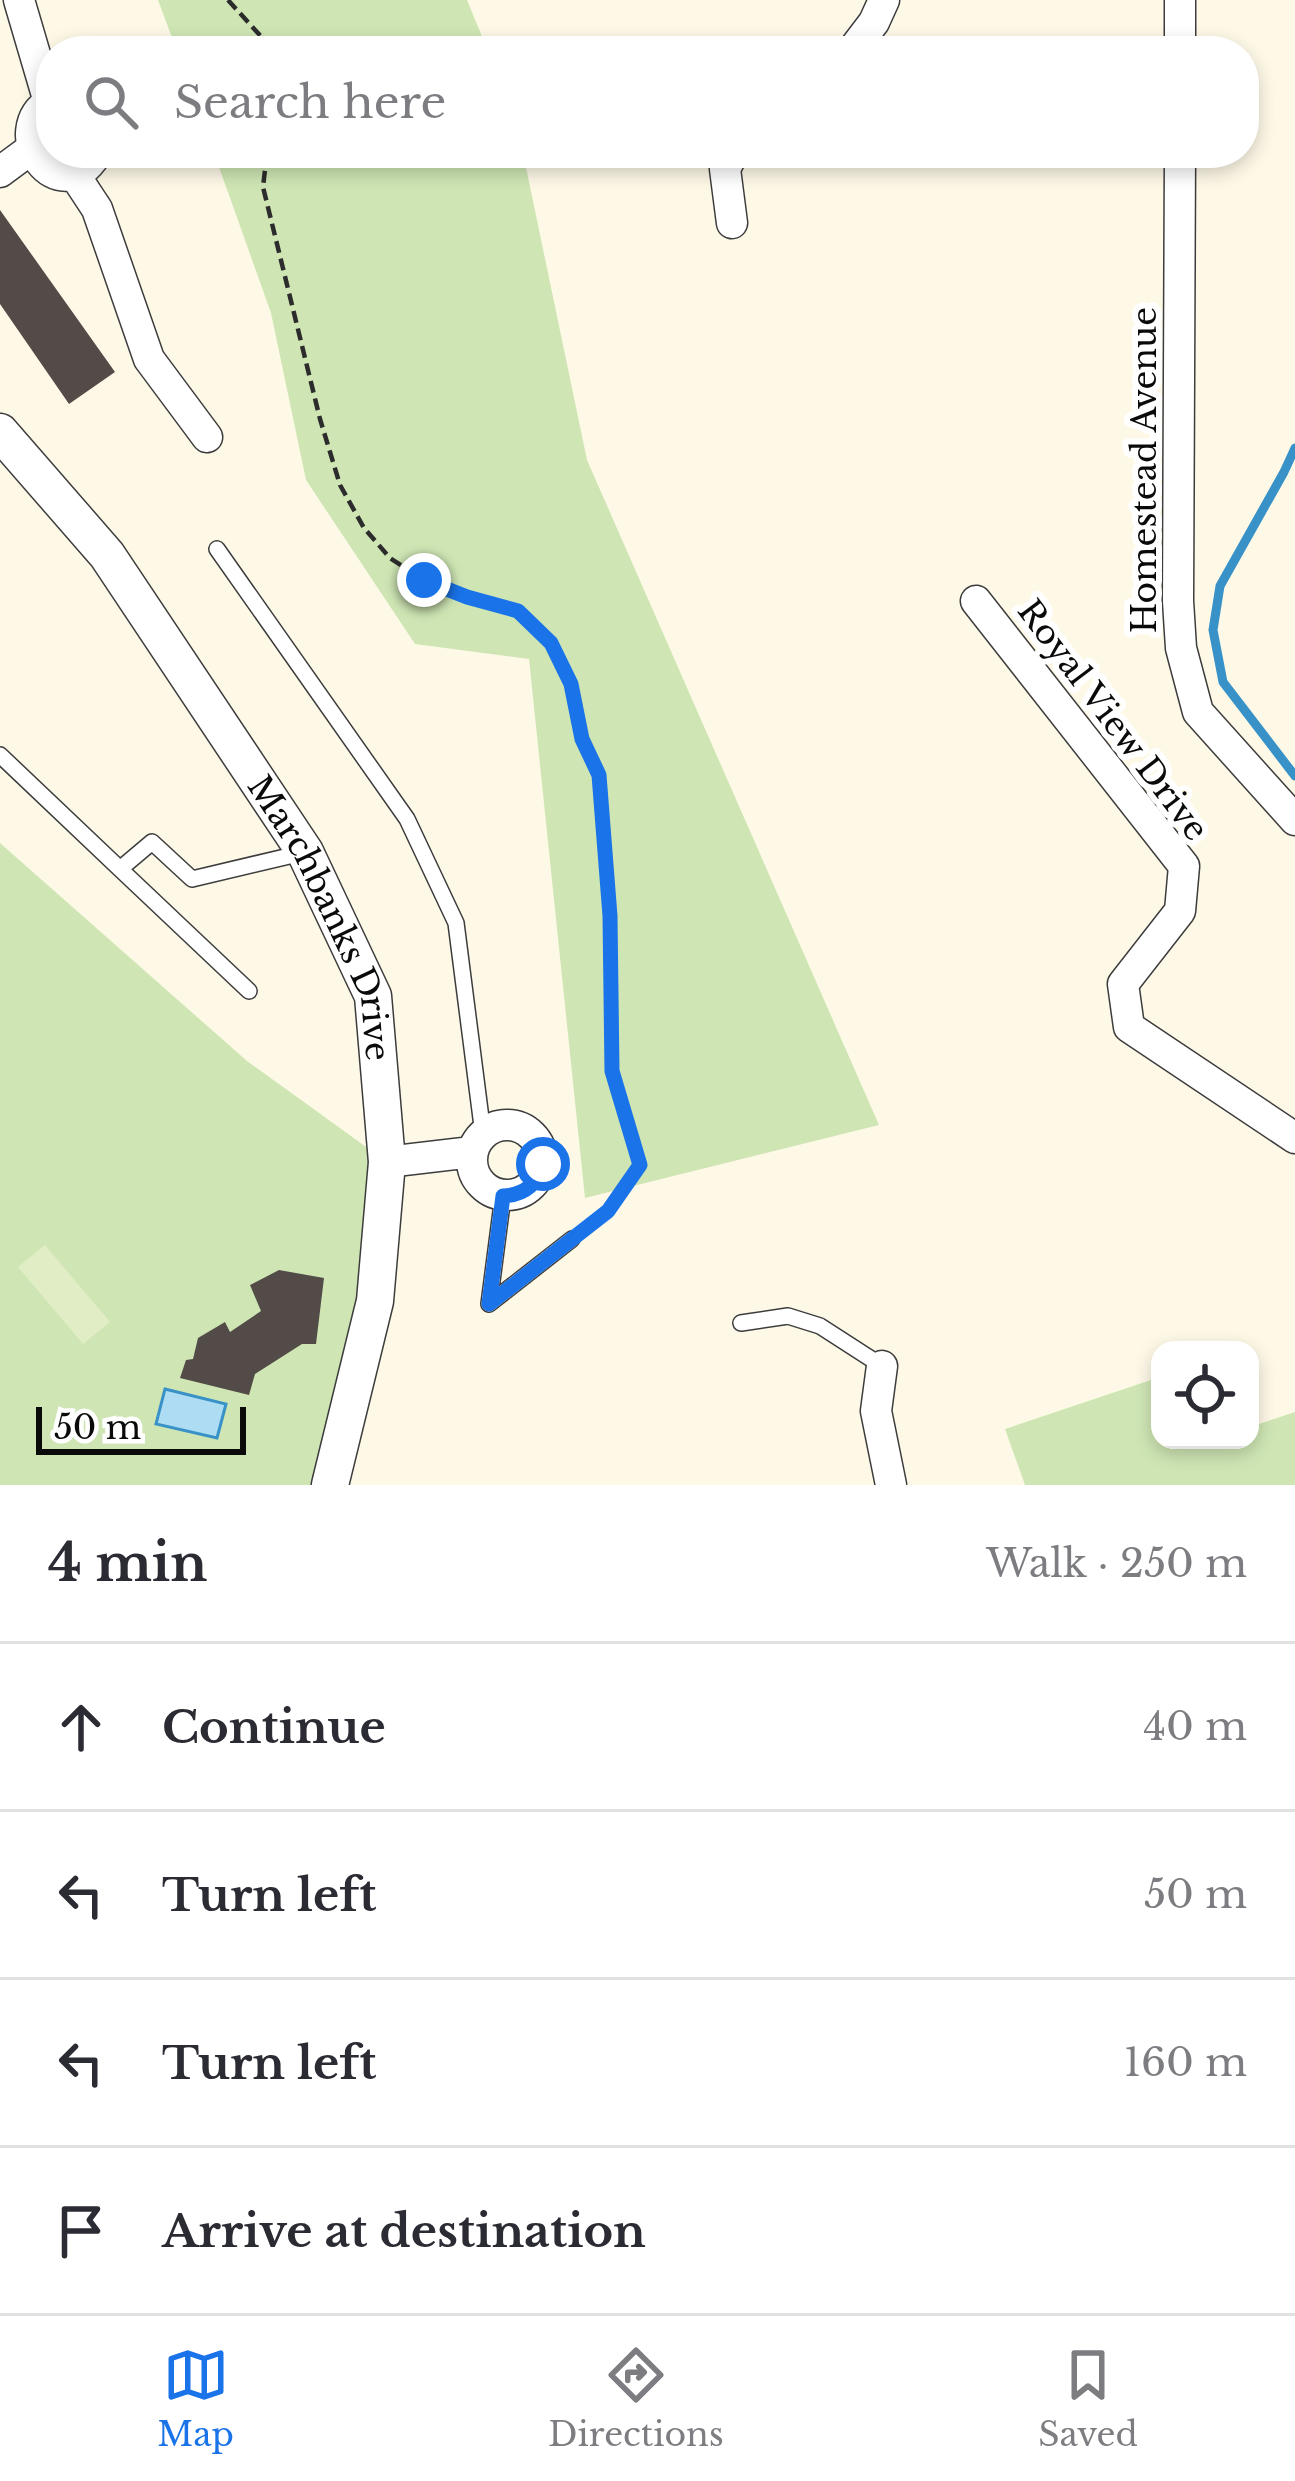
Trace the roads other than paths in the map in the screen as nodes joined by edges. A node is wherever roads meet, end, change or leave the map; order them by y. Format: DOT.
graph roads {
  1 [pos="19,0"];
  2 [pos="884,0"];
  3 [pos="1180,0"];
  4 [pos="863,36"];
  5 [pos="1180,36"];
  6 [pos="36,56"];
  7 [pos="36,111"];
  8 [pos="27,152"];
  9 [pos="36,165"];
  10 [pos="39,168"];
  11 [pos="73,168"];
  12 [pos="86,168"];
  13 [pos="726,168"];
  14 [pos="1180,168"];
  15 [pos="0,172"];
  16 [pos="732,223"];
  17 [pos="0,432"];
  18 [pos="207,437"];
  19 [pos="217,549"];
  20 [pos="976,601"];
  21 [pos="0,755"];
  22 [pos="1295,820"];
  23 [pos="304,852"];
  24 [pos="121,868"];
  25 [pos="250,991"];
  26 [pos="1295,1138"];
  27 [pos="478,1143"];
  28 [pos="387,1162"];
  29 [pos="503,1196"];
  30 [pos="572,1239"];
  31 [pos="741,1323"];
  32 [pos="882,1366"];
  33 [pos="330,1485"];
  34 [pos="891,1485"];
  1 -- 6 [label="street"];
  2 -- 4 [label="street"];
  3 -- 5 [label="street"];
  7 -- 8 [label="street"];
  8 -- 9 [label="street"];
  8 -- 15 [label="street"];
  10 -- 11 [label="street"];
  12 -- 18 [label="street"];
  13 -- 16 [label="street"];
  14 -- 22 [label="street, Homestead Avenue"];
  17 -- 23 [label="street, Marchbanks Drive"];
  19 -- 27 [label="lane"];
  20 -- 26 [label="street, Royal View Drive"];
  21 -- 24 [label="lane"];
  23 -- 24 [label="lane"];
  23 -- 28 [label="street, Marchbanks Drive"];
  24 -- 25 [label="lane"];
  27 -- 28 [label="street"];
  27 -- 29 [label="street"];
  27 -- 29 [label="street"];
  28 -- 33 [label="street, Marchbanks Drive"];
  29 -- 30 [label="lane"];
  31 -- 32 [label="lane"];
  32 -- 34 [label="street"];
}
